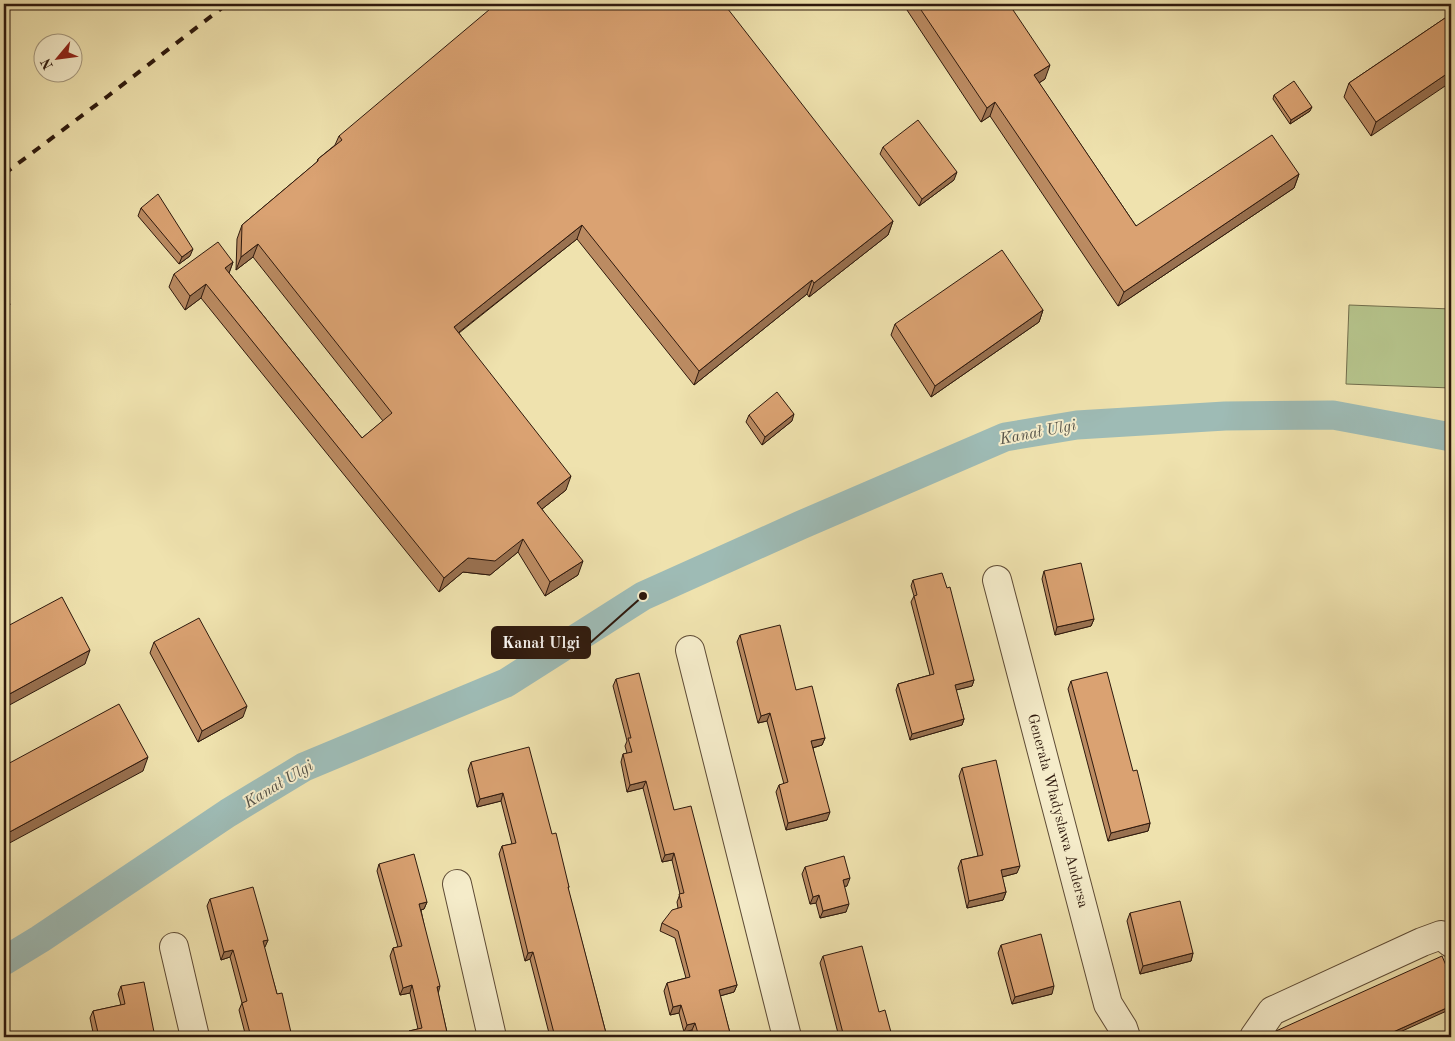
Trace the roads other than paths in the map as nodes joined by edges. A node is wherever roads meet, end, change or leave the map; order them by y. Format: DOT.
graph roads {
  1 [pos="997,580"];
  2 [pos="690,650"];
  3 [pos="457,884"];
  4 [pos="1451,943"];
  5 [pos="174,946"];
  6 [pos="195,1037"];
  7 [pos="492,1037"];
  8 [pos="787,1037"];
  9 [pos="1126,1037"];
  10 [pos="1254,1037"];
  1 -- 9 [label="street, Generała Władysława Andersa"];
  2 -- 8 [label="street"];
  3 -- 7 [label="street"];
  4 -- 10 [label="street"];
  5 -- 6 [label="street"];
}
